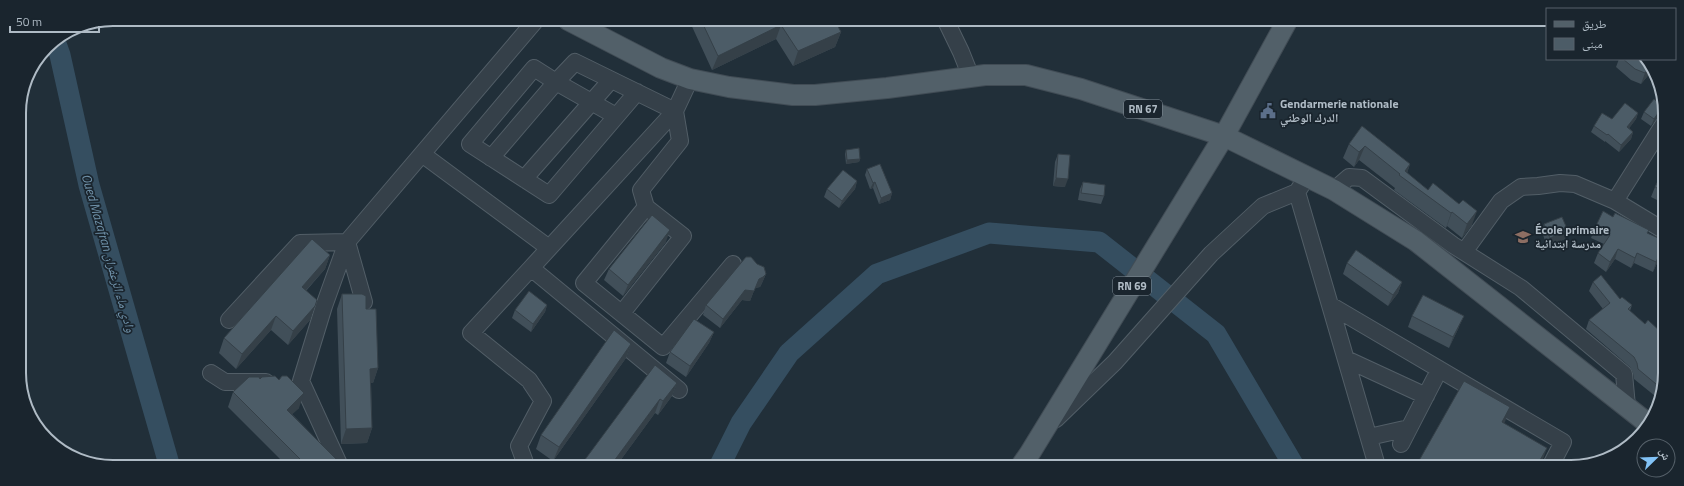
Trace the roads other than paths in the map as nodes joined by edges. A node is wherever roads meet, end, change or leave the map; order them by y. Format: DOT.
graph roads {
  1 [pos="531,26"];
  2 [pos="580,26"];
  3 [pos="948,26"];
  4 [pos="1285,26"];
  5 [pos="971,77"];
  6 [pos="690,79"];
  7 [pos="611,80"];
  8 [pos="556,82"];
  9 [pos="636,92"];
  10 [pos="592,102"];
  11 [pos="675,111"];
  12 [pos="616,116"];
  13 [pos="1224,136"];
  14 [pos="1658,146"];
  15 [pos="422,154"];
  16 [pos="491,158"];
  17 [pos="524,179"];
  18 [pos="1302,184"];
  19 [pos="1334,190"];
  20 [pos="1615,201"];
  21 [pos="646,207"];
  22 [pos="1658,227"];
  23 [pos="347,242"];
  24 [pos="549,248"];
  25 [pos="1464,252"];
  26 [pos="733,264"];
  27 [pos="531,268"];
  28 [pos="364,302"];
  29 [pos="1330,305"];
  30 [pos="622,313"];
  31 [pos="229,320"];
  32 [pos="1346,359"];
  33 [pos="211,373"];
  34 [pos="1435,378"];
  35 [pos="289,382"];
  36 [pos="679,390"];
  37 [pos="1426,396"];
  38 [pos="1627,406"];
  39 [pos="1644,420"];
  40 [pos="1409,428"];
  41 [pos="1044,432"];
  42 [pos="1369,437"];
  43 [pos="1401,444"];
  44 [pos="338,460"];
  45 [pos="524,460"];
  46 [pos="1025,460"];
  47 [pos="1375,460"];
  48 [pos="1554,460"];
  1 -- 15 [label="street"];
  2 -- 6 [label="main road, RN 67"];
  3 -- 5 [label="street"];
  4 -- 13 [label="main road, RN 69"];
  5 -- 6 [label="main road, RN 67"];
  5 -- 13 [label="main road, RN 67"];
  6 -- 11 [label="street"];
  7 -- 8 [label="street"];
  7 -- 9 [label="street"];
  7 -- 10 [label="street"];
  8 -- 10 [label="street"];
  8 -- 16 [label="street"];
  8 -- 16 [label="street"];
  9 -- 11 [label="street"];
  9 -- 12 [label="street"];
  10 -- 12 [label="street"];
  10 -- 17 [label="street"];
  11 -- 21 [label="street"];
  11 -- 24 [label="street"];
  12 -- 17 [label="street"];
  13 -- 18 [label="main road, RN 67"];
  13 -- 41 [label="main road, RN 69"];
  14 -- 20 [label="street"];
  15 -- 23 [label="street"];
  15 -- 24 [label="street"];
  16 -- 17 [label="street"];
  18 -- 19 [label="main road, RN 67"];
  18 -- 29 [label="street"];
  18 -- 41 [label="street"];
  19 -- 25 [label="street"];
  19 -- 38 [label="main road, RN 67"];
  20 -- 22 [label="street"];
  20 -- 25 [label="street"];
  21 -- 30 [label="street"];
  21 -- 30 [label="street"];
  23 -- 28 [label="street"];
  23 -- 31 [label="street"];
  23 -- 35 [label="street"];
  24 -- 27 [label="street"];
  25 -- 38 [label="street"];
  26 -- 30 [label="street"];
  27 -- 36 [label="street"];
  27 -- 45 [label="street"];
  29 -- 32 [label="street"];
  29 -- 48 [label="street"];
  32 -- 37 [label="street"];
  32 -- 42 [label="street"];
  33 -- 35 [label="street"];
  34 -- 37 [label="street"];
  35 -- 44 [label="street"];
  37 -- 40 [label="street"];
  38 -- 39 [label="main road, RN 67"];
  40 -- 42 [label="street"];
  40 -- 43 [label="street"];
  41 -- 46 [label="main road, RN 69"];
  42 -- 47 [label="street"];
}
